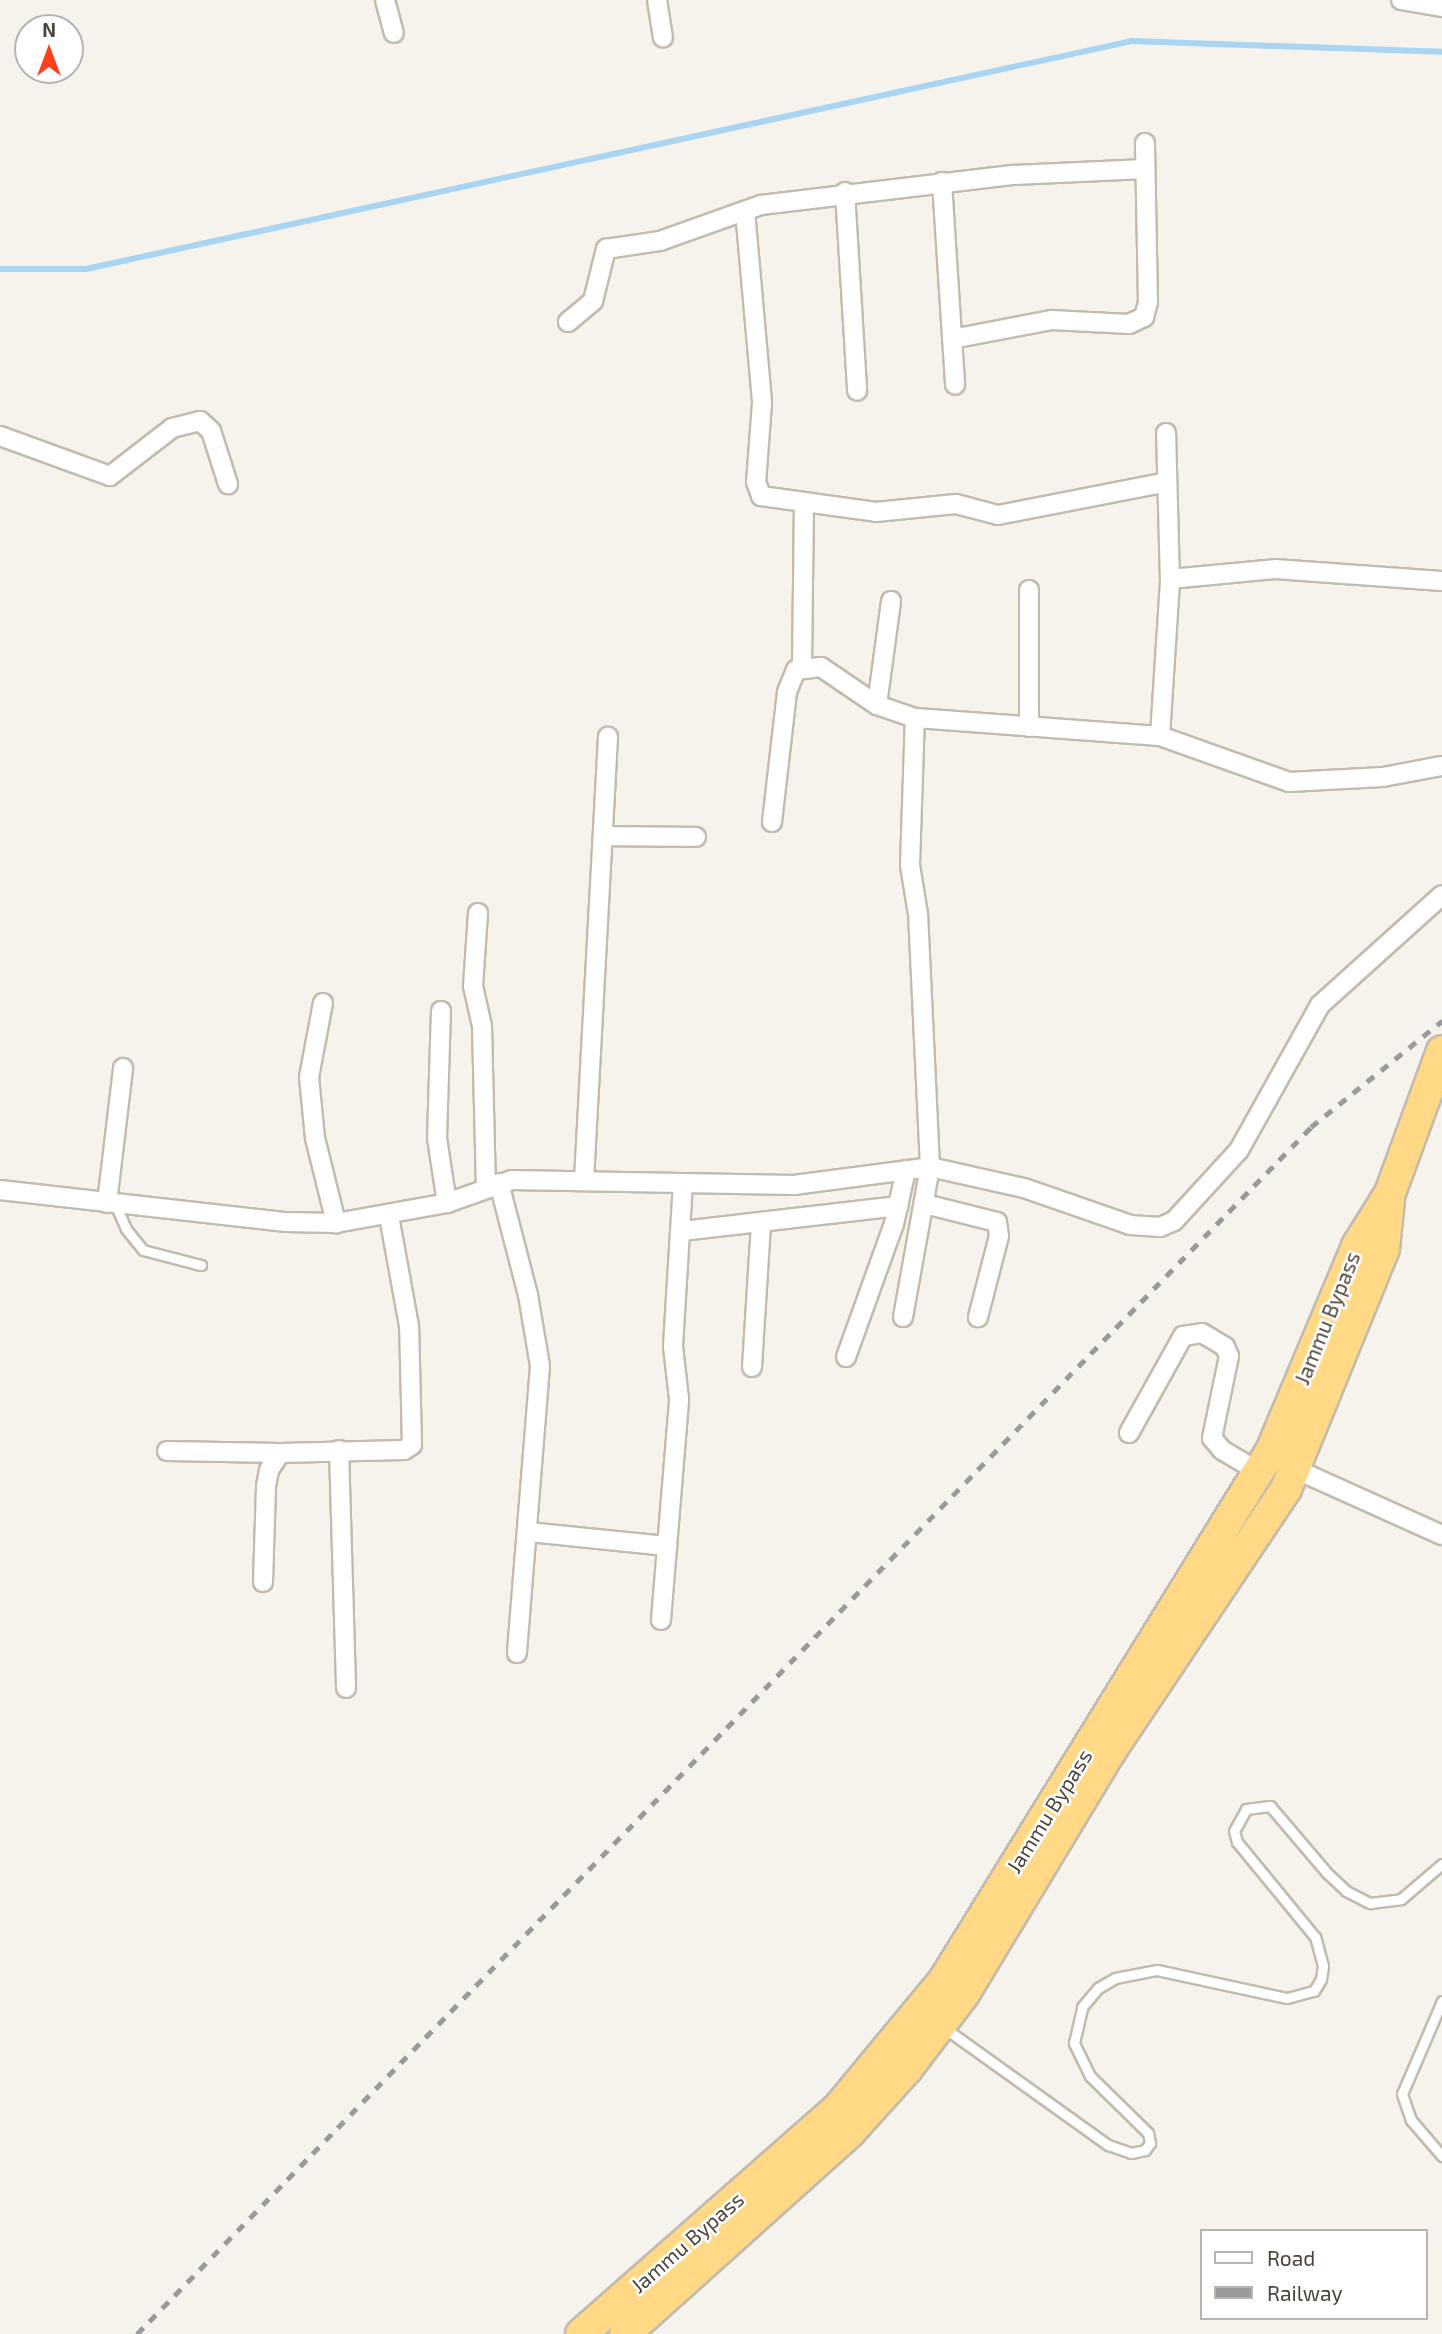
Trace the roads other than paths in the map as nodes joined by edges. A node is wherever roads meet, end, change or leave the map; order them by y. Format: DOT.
graph roads {
  1 [pos="385,0"];
  2 [pos="657,0"];
  3 [pos="1402,0"];
  4 [pos="1442,8"];
  5 [pos="394,33"];
  6 [pos="663,38"];
  7 [pos="1145,143"];
  8 [pos="1145,169"];
  9 [pos="942,182"];
  10 [pos="845,192"];
  11 [pos="745,211"];
  12 [pos="568,322"];
  13 [pos="952,339"];
  14 [pos="955,385"];
  15 [pos="857,391"];
  16 [pos="1166,433"];
  17 [pos="0,436"];
  18 [pos="1167,482"];
  19 [pos="228,484"];
  20 [pos="804,504"];
  21 [pos="1170,579"];
  22 [pos="1442,580"];
  23 [pos="1029,590"];
  24 [pos="891,601"];
  25 [pos="802,666"];
  26 [pos="877,705"];
  27 [pos="915,718"];
  28 [pos="1029,727"];
  29 [pos="1160,736"];
  30 [pos="608,737"];
  31 [pos="1442,766"];
  32 [pos="772,822"];
  33 [pos="603,836"];
  34 [pos="696,837"];
  35 [pos="1442,895"];
  36 [pos="478,913"];
  37 [pos="323,1003"];
  38 [pos="441,1011"];
  39 [pos="1438,1059"];
  40 [pos="123,1068"];
  41 [pos="905,1176"];
  42 [pos="584,1180"];
  43 [pos="927,1187"];
  44 [pos="0,1190"];
  45 [pos="683,1191"];
  46 [pos="497,1193"];
  47 [pos="1390,1193"];
  48 [pos="111,1203"];
  49 [pos="447,1203"];
  50 [pos="900,1205"];
  51 [pos="336,1223"];
  52 [pos="391,1223"];
  53 [pos="761,1225"];
  54 [pos="682,1226"];
  55 [pos="201,1265"];
  56 [pos="903,1317"];
  57 [pos="978,1317"];
  58 [pos="846,1357"];
  59 [pos="752,1367"];
  60 [pos="1129,1433"];
  61 [pos="340,1450"];
  62 [pos="167,1451"];
  63 [pos="280,1453"];
  64 [pos="1295,1469"];
  65 [pos="1259,1472"];
  66 [pos="529,1532"];
  67 [pos="1442,1535"];
  68 [pos="667,1546"];
  69 [pos="263,1582"];
  70 [pos="661,1620"];
  71 [pos="517,1653"];
  72 [pos="346,1688"];
  73 [pos="1442,1864"];
  74 [pos="1442,2001"];
  75 [pos="931,2018"];
  76 [pos="1442,2156"];
  77 [pos="581,2334"];
  78 [pos="625,2334"];
  1 -- 5 [label="street"];
  2 -- 6 [label="street"];
  3 -- 4 [label="street"];
  7 -- 8 [label="street"];
  8 -- 9 [label="street"];
  8 -- 13 [label="street"];
  9 -- 10 [label="street"];
  9 -- 13 [label="street"];
  10 -- 11 [label="street"];
  10 -- 15 [label="street"];
  11 -- 12 [label="street"];
  11 -- 20 [label="street"];
  13 -- 14 [label="street"];
  16 -- 18 [label="street"];
  17 -- 19 [label="street"];
  18 -- 20 [label="street"];
  18 -- 21 [label="street"];
  20 -- 25 [label="street"];
  21 -- 22 [label="street"];
  21 -- 29 [label="street"];
  23 -- 28 [label="street"];
  24 -- 26 [label="street"];
  25 -- 26 [label="street"];
  25 -- 32 [label="street"];
  26 -- 27 [label="street"];
  27 -- 28 [label="street"];
  27 -- 43 [label="street"];
  28 -- 29 [label="street"];
  29 -- 31 [label="street"];
  30 -- 33 [label="street"];
  33 -- 34 [label="street"];
  33 -- 42 [label="street"];
  35 -- 43 [label="street"];
  36 -- 46 [label="street"];
  37 -- 51 [label="street"];
  38 -- 49 [label="street"];
  39 -- 47 [label="highway, Jammu Bypass"];
  40 -- 48 [label="street"];
  41 -- 43 [label="street"];
  41 -- 45 [label="street"];
  41 -- 50 [label="street"];
  42 -- 45 [label="street"];
  42 -- 46 [label="street"];
  43 -- 56 [label="street"];
  43 -- 57 [label="street"];
  44 -- 48 [label="street"];
  45 -- 54 [label="street"];
  46 -- 49 [label="street"];
  46 -- 66 [label="street"];
  47 -- 64 [label="highway, Jammu Bypass"];
  47 -- 65 [label="highway, Jammu Bypass"];
  48 -- 51 [label="street"];
  48 -- 55 [label="lane"];
  49 -- 52 [label="street"];
  50 -- 53 [label="street"];
  50 -- 58 [label="street"];
  51 -- 52 [label="street"];
  52 -- 61 [label="street"];
  53 -- 54 [label="street"];
  53 -- 59 [label="street"];
  54 -- 68 [label="street"];
  60 -- 65 [label="street"];
  61 -- 63 [label="street"];
  61 -- 72 [label="street"];
  62 -- 63 [label="street"];
  63 -- 69 [label="street"];
  64 -- 67 [label="street"];
  64 -- 75 [label="highway, Jammu Bypass"];
  65 -- 75 [label="highway, Jammu Bypass"];
  66 -- 68 [label="street"];
  66 -- 71 [label="street"];
  68 -- 70 [label="street"];
  73 -- 75 [label="lane"];
  74 -- 76 [label="lane"];
  75 -- 77 [label="highway, Jammu Bypass"];
  75 -- 78 [label="highway, Jammu Bypass"];
}
